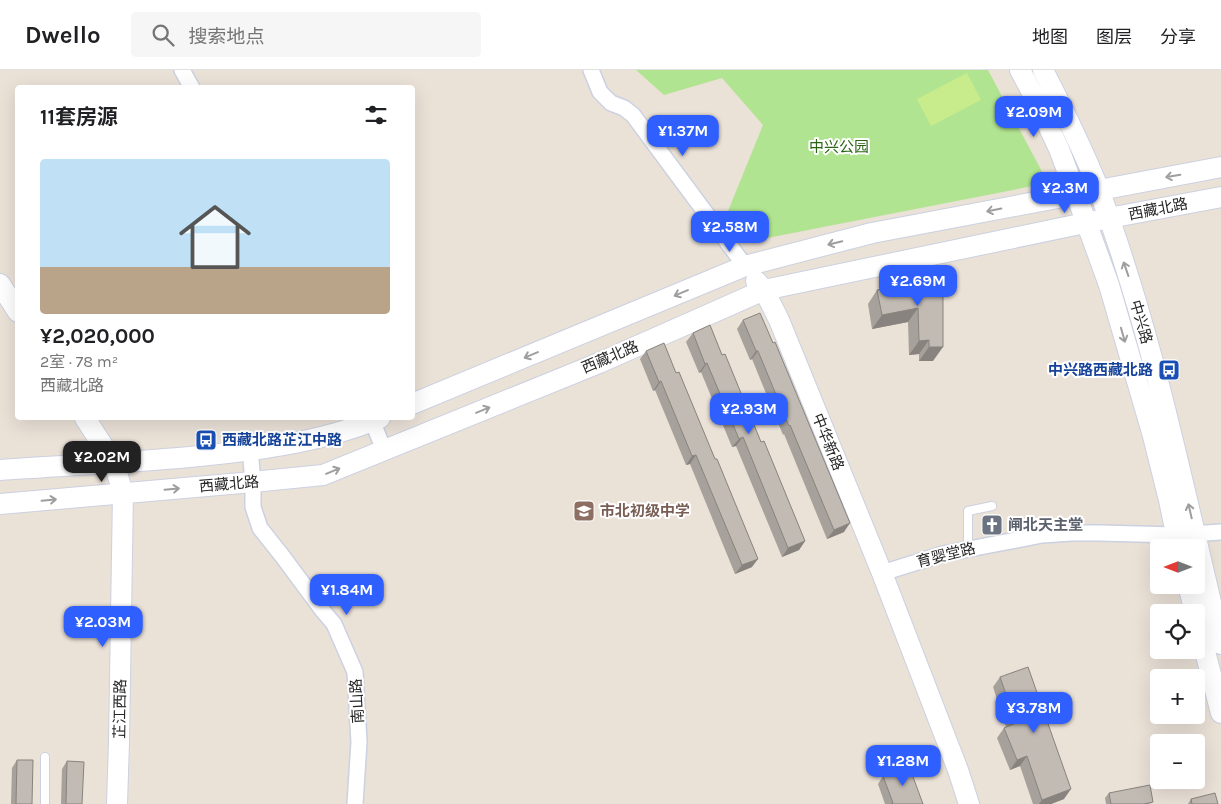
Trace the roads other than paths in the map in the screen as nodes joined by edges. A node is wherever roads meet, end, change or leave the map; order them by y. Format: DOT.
graph roads {
  1 [pos="182,70"];
  2 [pos="591,70"];
  3 [pos="1020,70"];
  4 [pos="1043,70"];
  5 [pos="190,85"];
  6 [pos="1221,167"];
  7 [pos="1098,190"];
  8 [pos="1076,194"];
  9 [pos="1221,197"];
  10 [pos="1108,218"];
  11 [pos="1086,222"];
  12 [pos="745,266"];
  13 [pos="0,284"];
  14 [pos="764,290"];
  15 [pos="15,307"];
  16 [pos="415,403"];
  17 [pos="86,420"];
  18 [pos="368,420"];
  19 [pos="375,420"];
  20 [pos="250,449"];
  21 [pos="384,450"];
  22 [pos="114,463"];
  23 [pos="0,470"];
  24 [pos="253,482"];
  25 [pos="123,493"];
  26 [pos="0,504"];
  27 [pos="992,506"];
  28 [pos="1221,532"];
  29 [pos="1184,539"];
  30 [pos="968,549"];
  31 [pos="882,574"];
  32 [pos="1203,594"];
  33 [pos="1221,644"];
  34 [pos="1205,652"];
  35 [pos="1221,713"];
  36 [pos="46,757"];
  37 [pos="45,804"];
  38 [pos="117,804"];
  39 [pos="355,804"];
  40 [pos="969,804"];
  1 -- 5 [label="street"];
  2 -- 12 [label="street, 中华新路"];
  3 -- 8 [label="main road, 中兴路"];
  4 -- 7 [label="main road, 中兴路"];
  6 -- 7 [label="main road, 西藏北路, one-way"];
  7 -- 8 [label="main road, 西藏北路"];
  7 -- 10 [label="main road, 中兴路"];
  8 -- 11 [label="main road, 中兴路"];
  8 -- 12 [label="main road, 西藏北路, one-way"];
  9 -- 10 [label="main road, 西藏北路"];
  10 -- 11 [label="main road, 西藏北路"];
  29 -- 10 [label="main road, 中兴路, one-way"];
  11 -- 14 [label="main road, 西藏北路"];
  11 -- 29 [label="main road, 中兴路, one-way"];
  12 -- 14 [label="main road, 中华新路"];
  12 -- 16 [label="main road, 西藏北路, one-way"];
  13 -- 15 [label="main road"];
  21 -- 14 [label="main road, 西藏北路, one-way"];
  14 -- 31 [label="main road, 中华新路"];
  17 -- 22 [label="main road, 芷江西路"];
  18 -- 20 [label="main road, 西藏北路"];
  19 -- 21 [label="street"];
  20 -- 22 [label="main road, 西藏北路"];
  20 -- 24 [label="street, 南山路"];
  24 -- 21 [label="main road, 西藏北路, one-way"];
  22 -- 23 [label="main road, 西藏北路"];
  22 -- 25 [label="main road, 芷江西路"];
  25 -- 24 [label="main road, 西藏北路, one-way"];
  24 -- 39 [label="street, 南山路"];
  26 -- 25 [label="main road, 西藏北路, one-way"];
  25 -- 38 [label="main road, 芷江西路"];
  27 -- 30 [label="lane"];
  28 -- 29 [label="street, 育婴堂路"];
  29 -- 30 [label="street, 育婴堂路"];
  30 -- 31 [label="street, 育婴堂路"];
  31 -- 40 [label="main road, 中华新路"];
  32 -- 33 [label="main road, 中兴路"];
  34 -- 35 [label="main road"];
  36 -- 37 [label="lane"];
}
